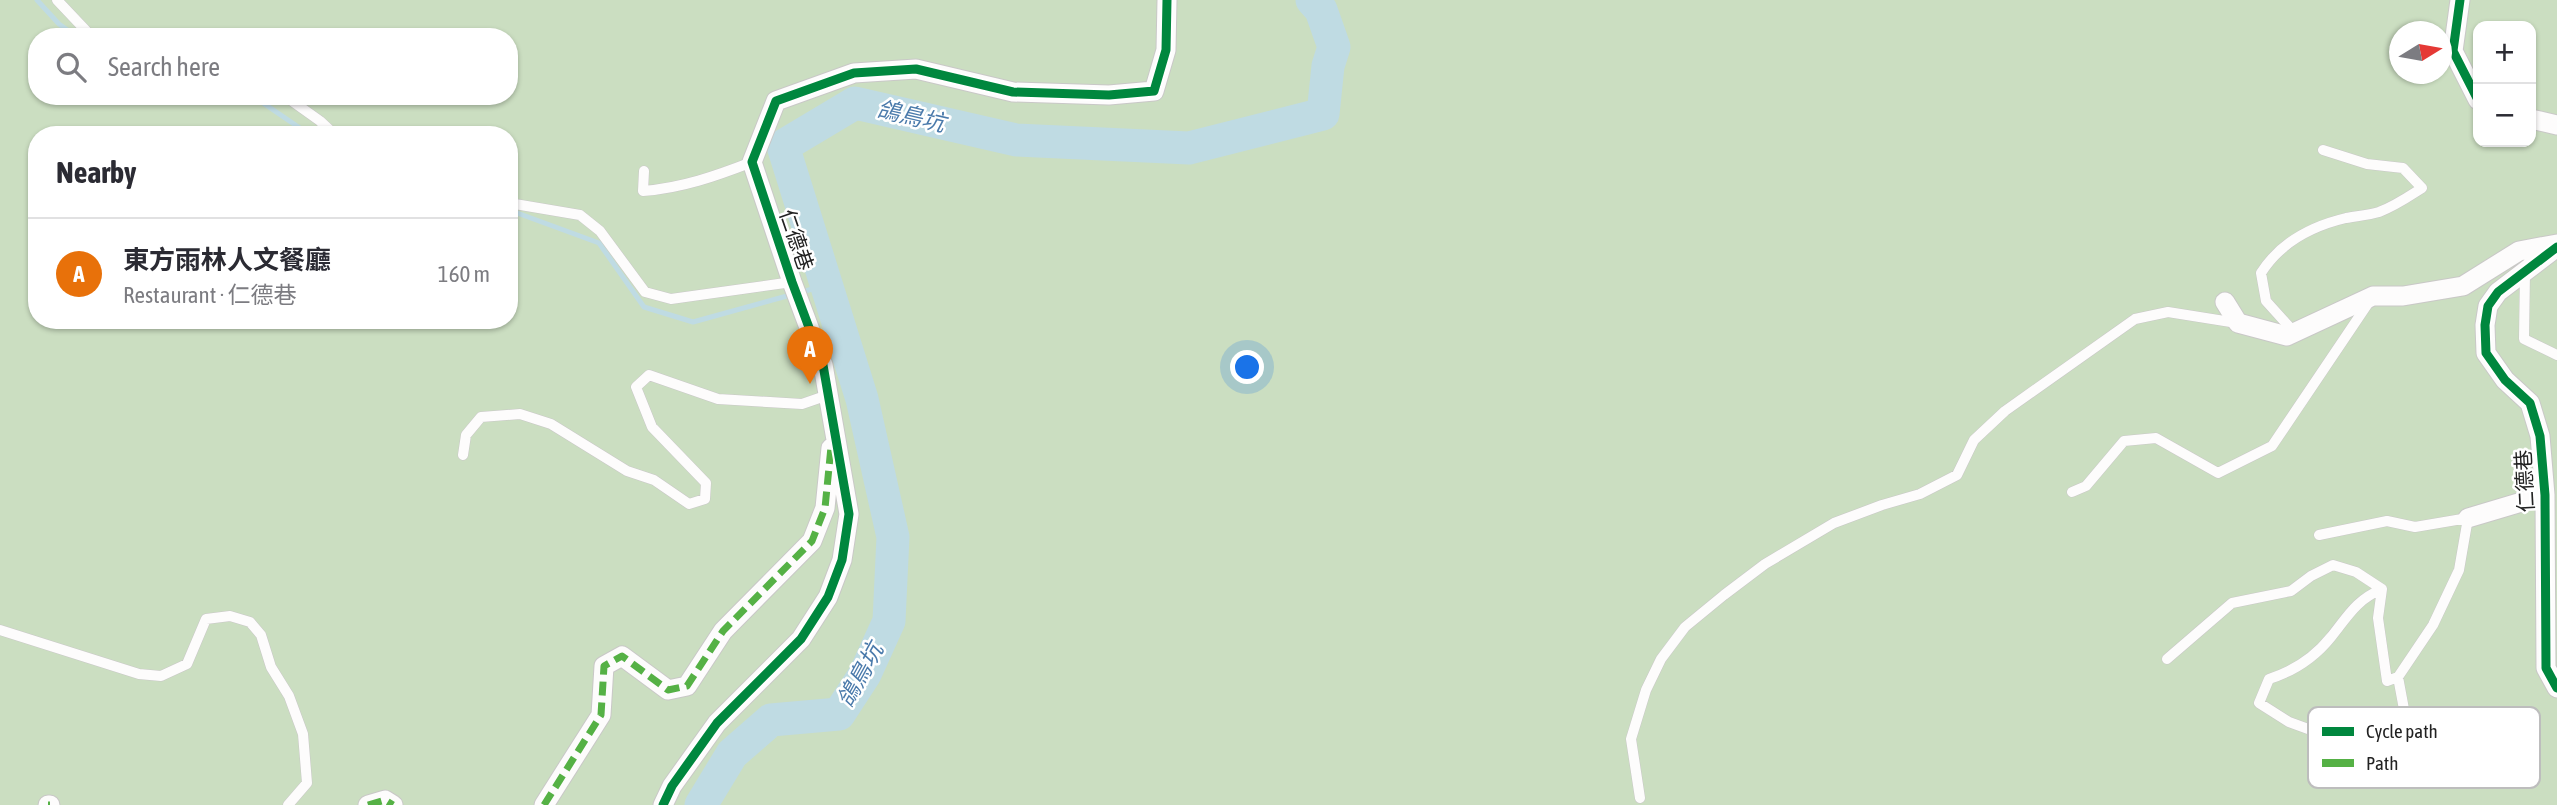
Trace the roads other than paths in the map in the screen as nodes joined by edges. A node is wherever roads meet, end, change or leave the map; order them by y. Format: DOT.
graph roads {
  1 [pos="57,0"];
  2 [pos="1167,0"];
  3 [pos="2460,0"];
  4 [pos="83,28"];
  5 [pos="2473,90"];
  6 [pos="298,105"];
  7 [pos="2536,120"];
  8 [pos="2557,125"];
  9 [pos="325,126"];
  10 [pos="2323,150"];
  11 [pos="752,162"];
  12 [pos="644,171"];
  13 [pos="518,205"];
  14 [pos="2557,245"];
  15 [pos="2525,272"];
  16 [pos="792,282"];
  17 [pos="2373,296"];
  18 [pos="2225,302"];
  19 [pos="2238,323"];
  20 [pos="2294,332"];
  21 [pos="2557,355"];
  22 [pos="830,404"];
  23 [pos="463,455"];
  24 [pos="2072,492"];
  25 [pos="2545,495"];
  26 [pos="2468,518"];
  27 [pos="2319,535"];
  28 [pos="2382,589"];
  29 [pos="0,630"];
  30 [pos="2167,659"];
  31 [pos="2398,677"];
  32 [pos="2557,688"];
  33 [pos="2404,707"];
  34 [pos="2308,729"];
  35 [pos="1640,798"];
  36 [pos="288,805"];
  37 [pos="368,805"];
  38 [pos="393,805"];
  39 [pos="544,805"];
  40 [pos="663,805"];
  1 -- 4 [label="lane"];
  2 -- 11 [label="street"];
  3 -- 5 [label="street"];
  6 -- 9 [label="lane"];
  7 -- 8 [label="street"];
  10 -- 20 [label="lane"];
  11 -- 12 [label="lane"];
  11 -- 16 [label="street, 仁德巷"];
  13 -- 16 [label="lane"];
  14 -- 15 [label="street"];
  14 -- 17 [label="street"];
  15 -- 21 [label="lane"];
  15 -- 25 [label="street, 仁德巷"];
  16 -- 22 [label="street, 仁德巷"];
  17 -- 20 [label="street"];
  17 -- 24 [label="lane"];
  18 -- 19 [label="street"];
  19 -- 20 [label="street"];
  19 -- 35 [label="lane"];
  22 -- 23 [label="lane"];
  22 -- 39 [label="street, 仁德巷"];
  22 -- 40 [label="street, 仁德巷"];
  25 -- 26 [label="street"];
  25 -- 32 [label="street, 仁德巷"];
  26 -- 27 [label="lane"];
  26 -- 31 [label="lane"];
  28 -- 30 [label="lane"];
  28 -- 31 [label="lane"];
  28 -- 34 [label="lane"];
  29 -- 36 [label="lane"];
  31 -- 33 [label="lane"];
  37 -- 38 [label="street"];
}
